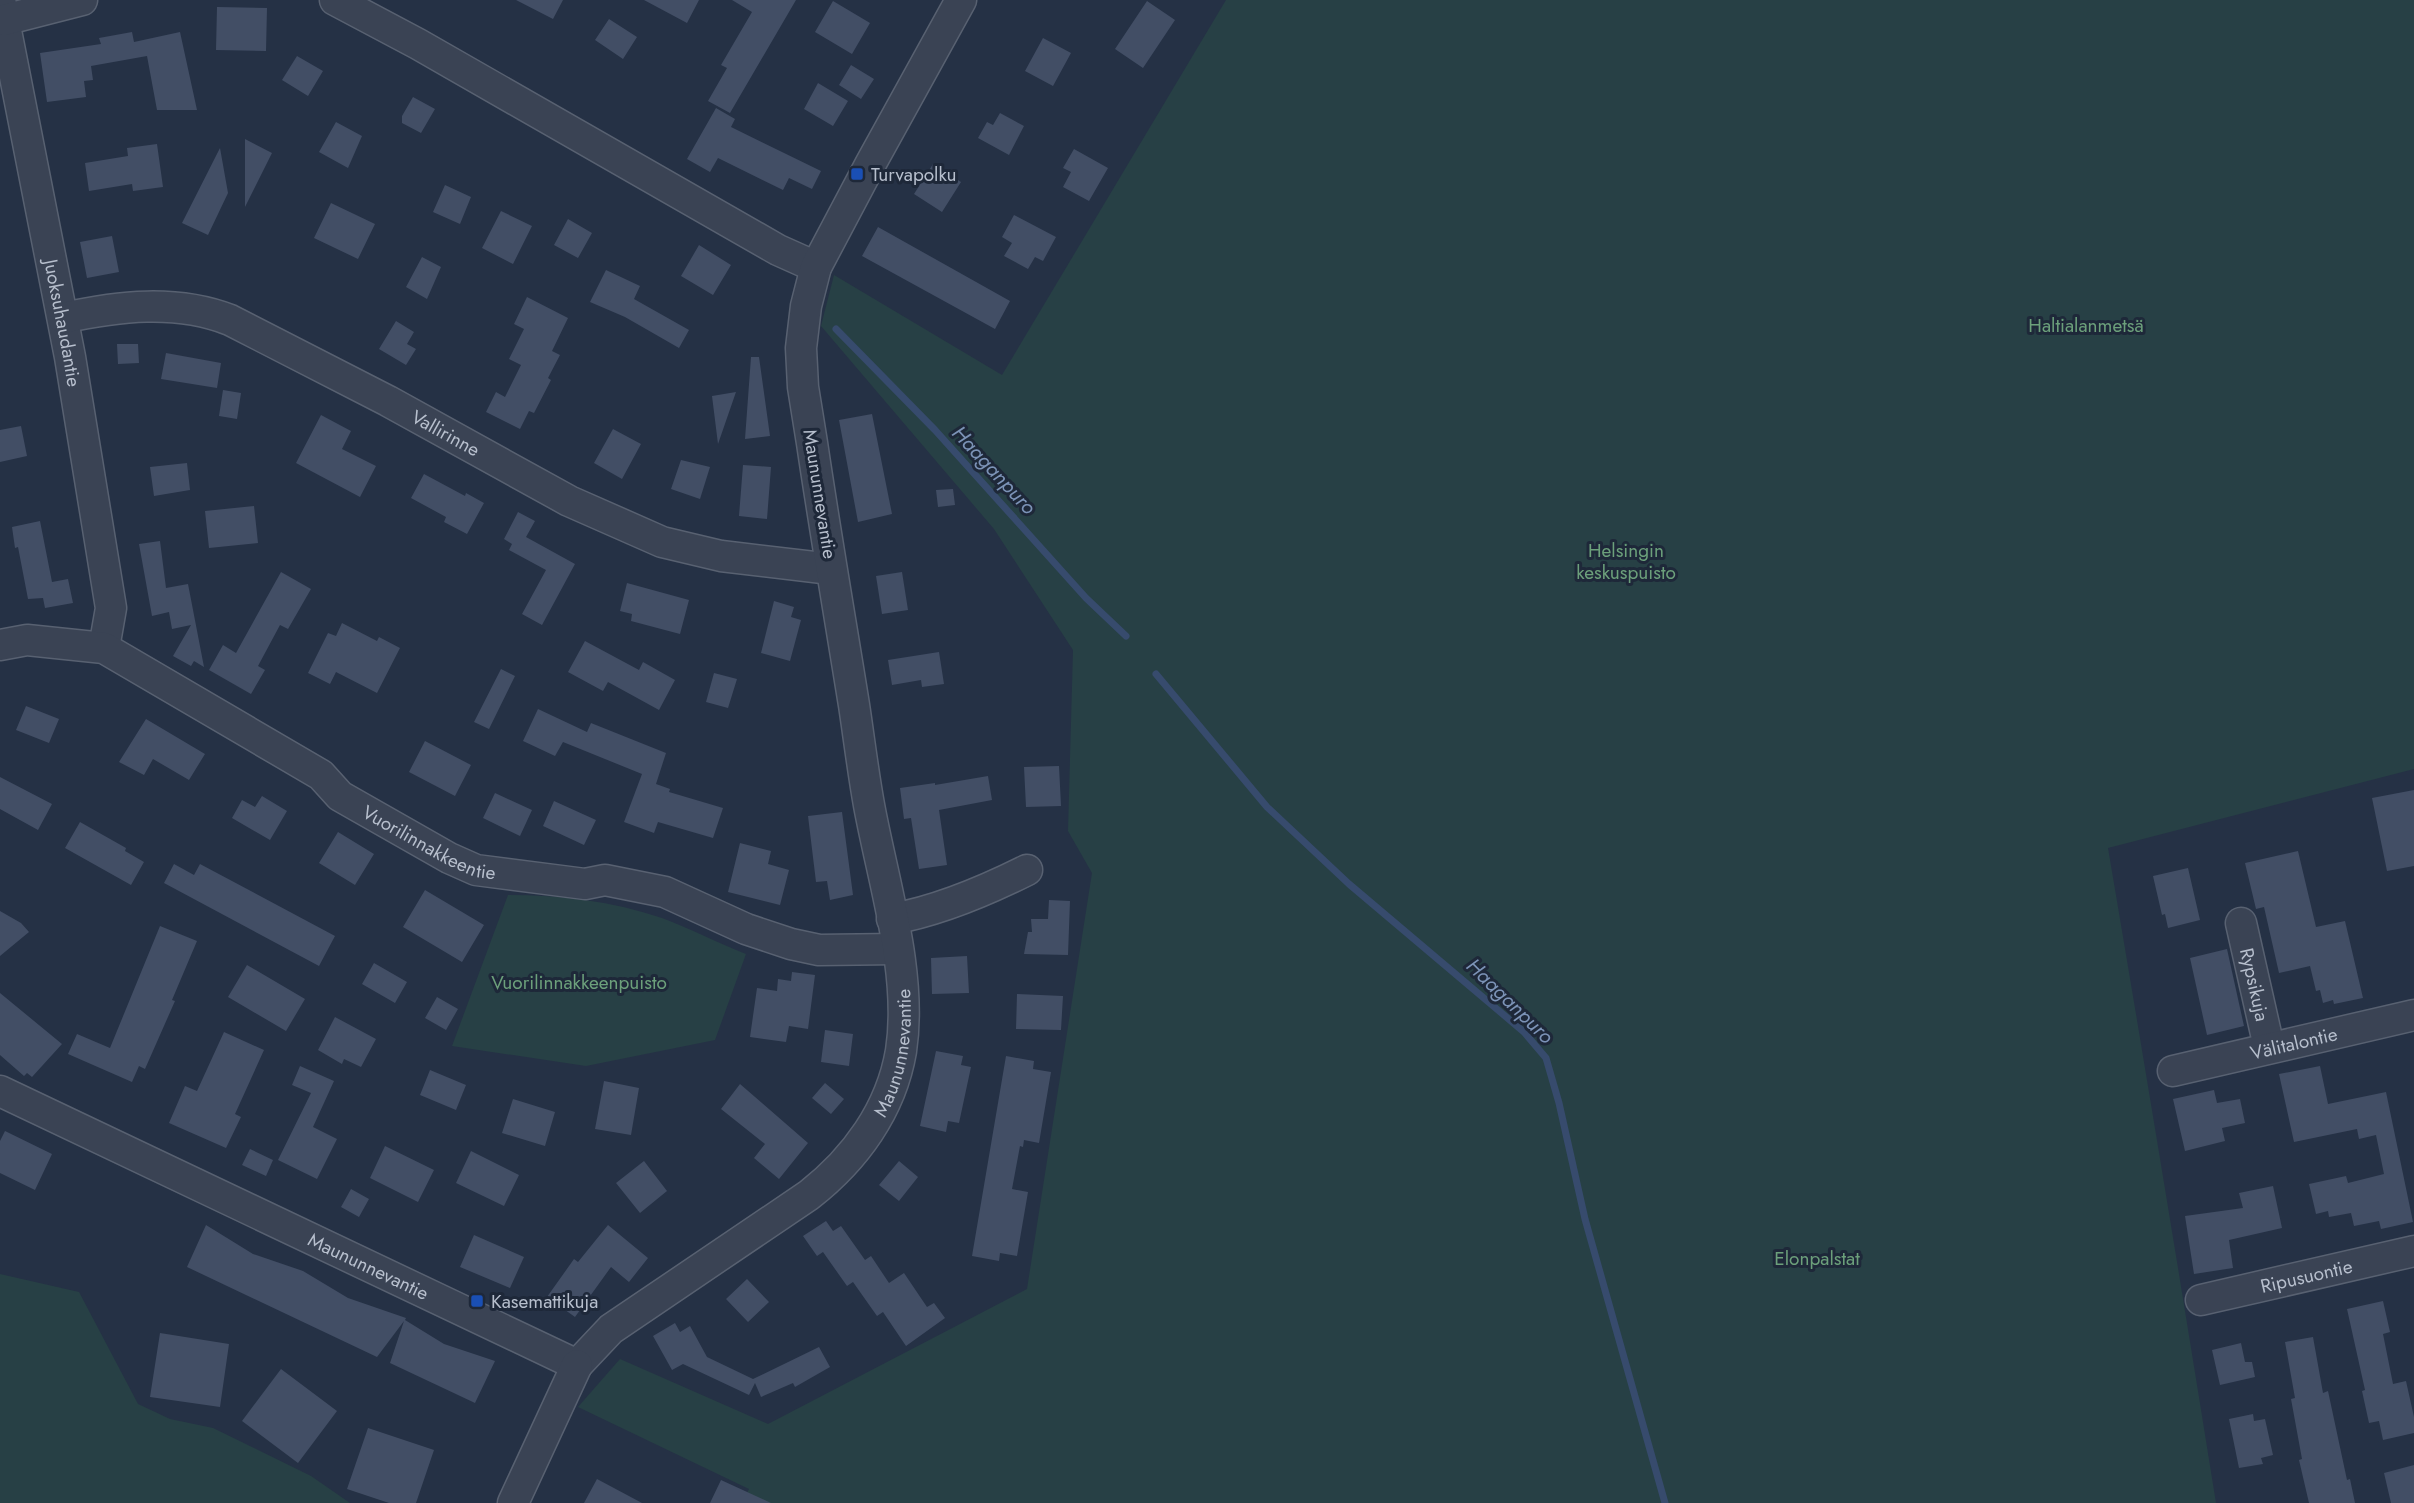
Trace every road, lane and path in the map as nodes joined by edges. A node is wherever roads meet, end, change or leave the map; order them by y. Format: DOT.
graph roads {
  1 [pos="82,0"];
  2 [pos="335,0"];
  3 [pos="961,0"];
  4 [pos="2,10"];
  5 [pos="816,267"];
  6 [pos="63,318"];
  7 [pos="831,569"];
  8 [pos="0,645"];
  9 [pos="104,648"];
  10 [pos="1027,870"];
  11 [pos="892,919"];
  12 [pos="2241,923"];
  13 [pos="897,949"];
  14 [pos="2414,1015"];
  15 [pos="2269,1047"];
  16 [pos="2173,1071"];
  17 [pos="0,1091"];
  18 [pos="2414,1251"];
  19 [pos="2201,1300"];
  20 [pos="577,1365"];
  21 [pos="513,1503"];
  1 -- 4 [label="street"];
  2 -- 5 [label="street"];
  3 -- 5 [label="street, Maununnevantie"];
  4 -- 6 [label="street, Juoksuhaudantie"];
  5 -- 7 [label="street, Maununnevantie"];
  6 -- 7 [label="street, Vallirinne"];
  6 -- 9 [label="street, Juoksuhaudantie"];
  7 -- 11 [label="street, Maununnevantie"];
  8 -- 9 [label="street, Vuorilinnakkeentie"];
  9 -- 13 [label="street, Vuorilinnakkeentie"];
  10 -- 11 [label="street"];
  11 -- 13 [label="street, Maununnevantie"];
  12 -- 15 [label="street, Rypsikuja"];
  13 -- 20 [label="street, Maununnevantie"];
  14 -- 15 [label="street, Välitalontie"];
  15 -- 16 [label="street, Välitalontie"];
  17 -- 20 [label="street, Maununnevantie"];
  18 -- 19 [label="street, Ripusuontie"];
  20 -- 21 [label="street"];
}
